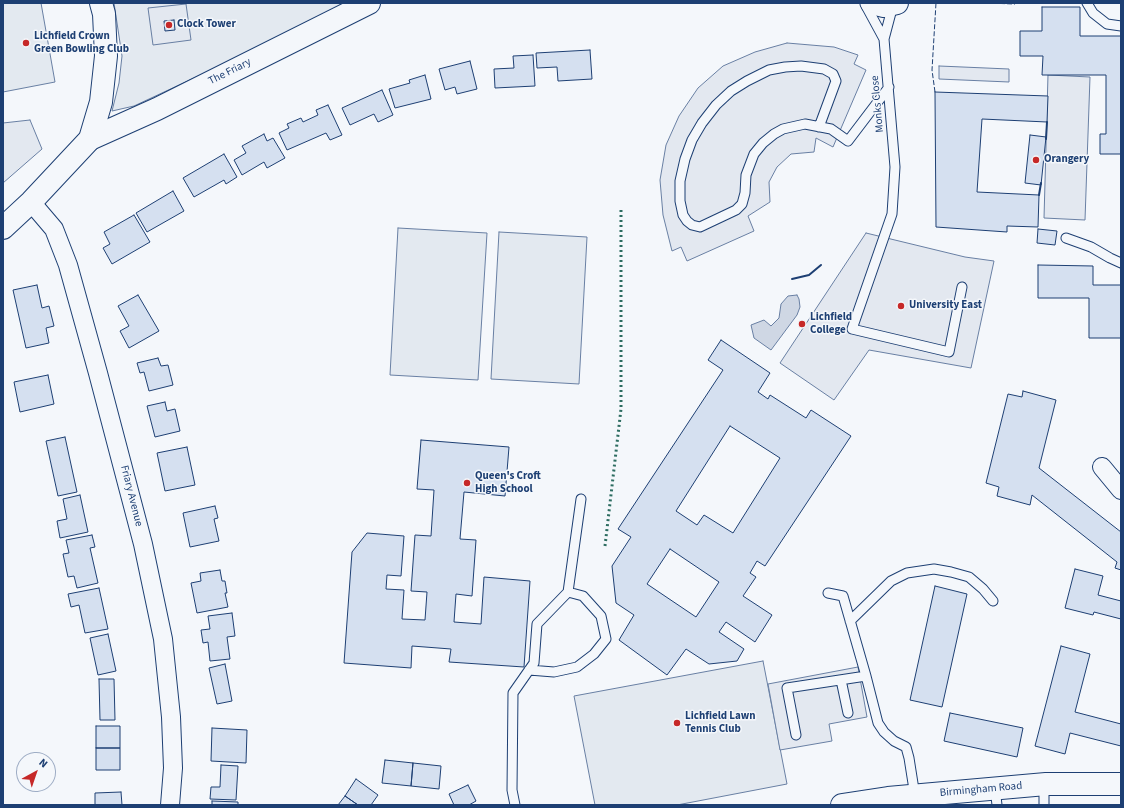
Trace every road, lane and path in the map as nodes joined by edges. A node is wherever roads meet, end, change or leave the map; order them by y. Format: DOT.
graph roads {
  1 [pos="101,3"];
  2 [pos="369,3"];
  3 [pos="864,3"];
  4 [pos="1087,3"];
  5 [pos="887,4"];
  6 [pos="1121,26"];
  7 [pos="884,39"];
  8 [pos="889,87"];
  9 [pos="819,127"];
  10 [pos="90,139"];
  11 [pos="31,202"];
  12 [pos="3,228"];
  13 [pos="1066,238"];
  14 [pos="1121,263"];
  15 [pos="962,287"];
  16 [pos="1102,467"];
  17 [pos="1121,490"];
  18 [pos="581,499"];
  19 [pos="568,592"];
  20 [pos="828,592"];
  21 [pos="993,600"];
  22 [pos="850,621"];
  23 [pos="529,670"];
  24 [pos="866,676"];
  25 [pos="841,680"];
  26 [pos="848,713"];
  27 [pos="796,735"];
  28 [pos="1121,784"];
  29 [pos="1044,795"];
  30 [pos="914,796"];
  31 [pos="996,797"];
  32 [pos="889,801"];
  33 [pos="170,805"];
  34 [pos="516,805"];
  35 [pos="842,805"];
  1 -- 10 [label="main road, The Friary"];
  2 -- 10 [label="main road, The Friary"];
  3 -- 7 [label="lane"];
  4 -- 6 [label="lane"];
  5 -- 7 [label="lane"];
  7 -- 8 [label="lane, Monks Close"];
  8 -- 9 [label="lane"];
  8 -- 15 [label="lane, Monks Close"];
  9 -- 9 [label="lane"];
  10 -- 11 [label="main road, The Friary"];
  11 -- 12 [label="main road, The Friary"];
  11 -- 33 [label="street, Friary Avenue"];
  13 -- 14 [label="lane"];
  16 -- 17 [label="street"];
  18 -- 19 [label="lane"];
  19 -- 23 [label="lane"];
  19 -- 23 [label="lane"];
  20 -- 22 [label="lane"];
  21 -- 22 [label="lane"];
  22 -- 24 [label="lane"];
  23 -- 34 [label="lane"];
  24 -- 25 [label="lane"];
  24 -- 30 [label="lane"];
  25 -- 26 [label="lane"];
  25 -- 27 [label="lane"];
  28 -- 29 [label="main road, Birmingham Road"];
  29 -- 31 [label="main road, Birmingham Road"];
  30 -- 31 [label="main road, Birmingham Road"];
  30 -- 32 [label="main road, Birmingham Road"];
  32 -- 35 [label="main road, Birmingham Road"];
}
